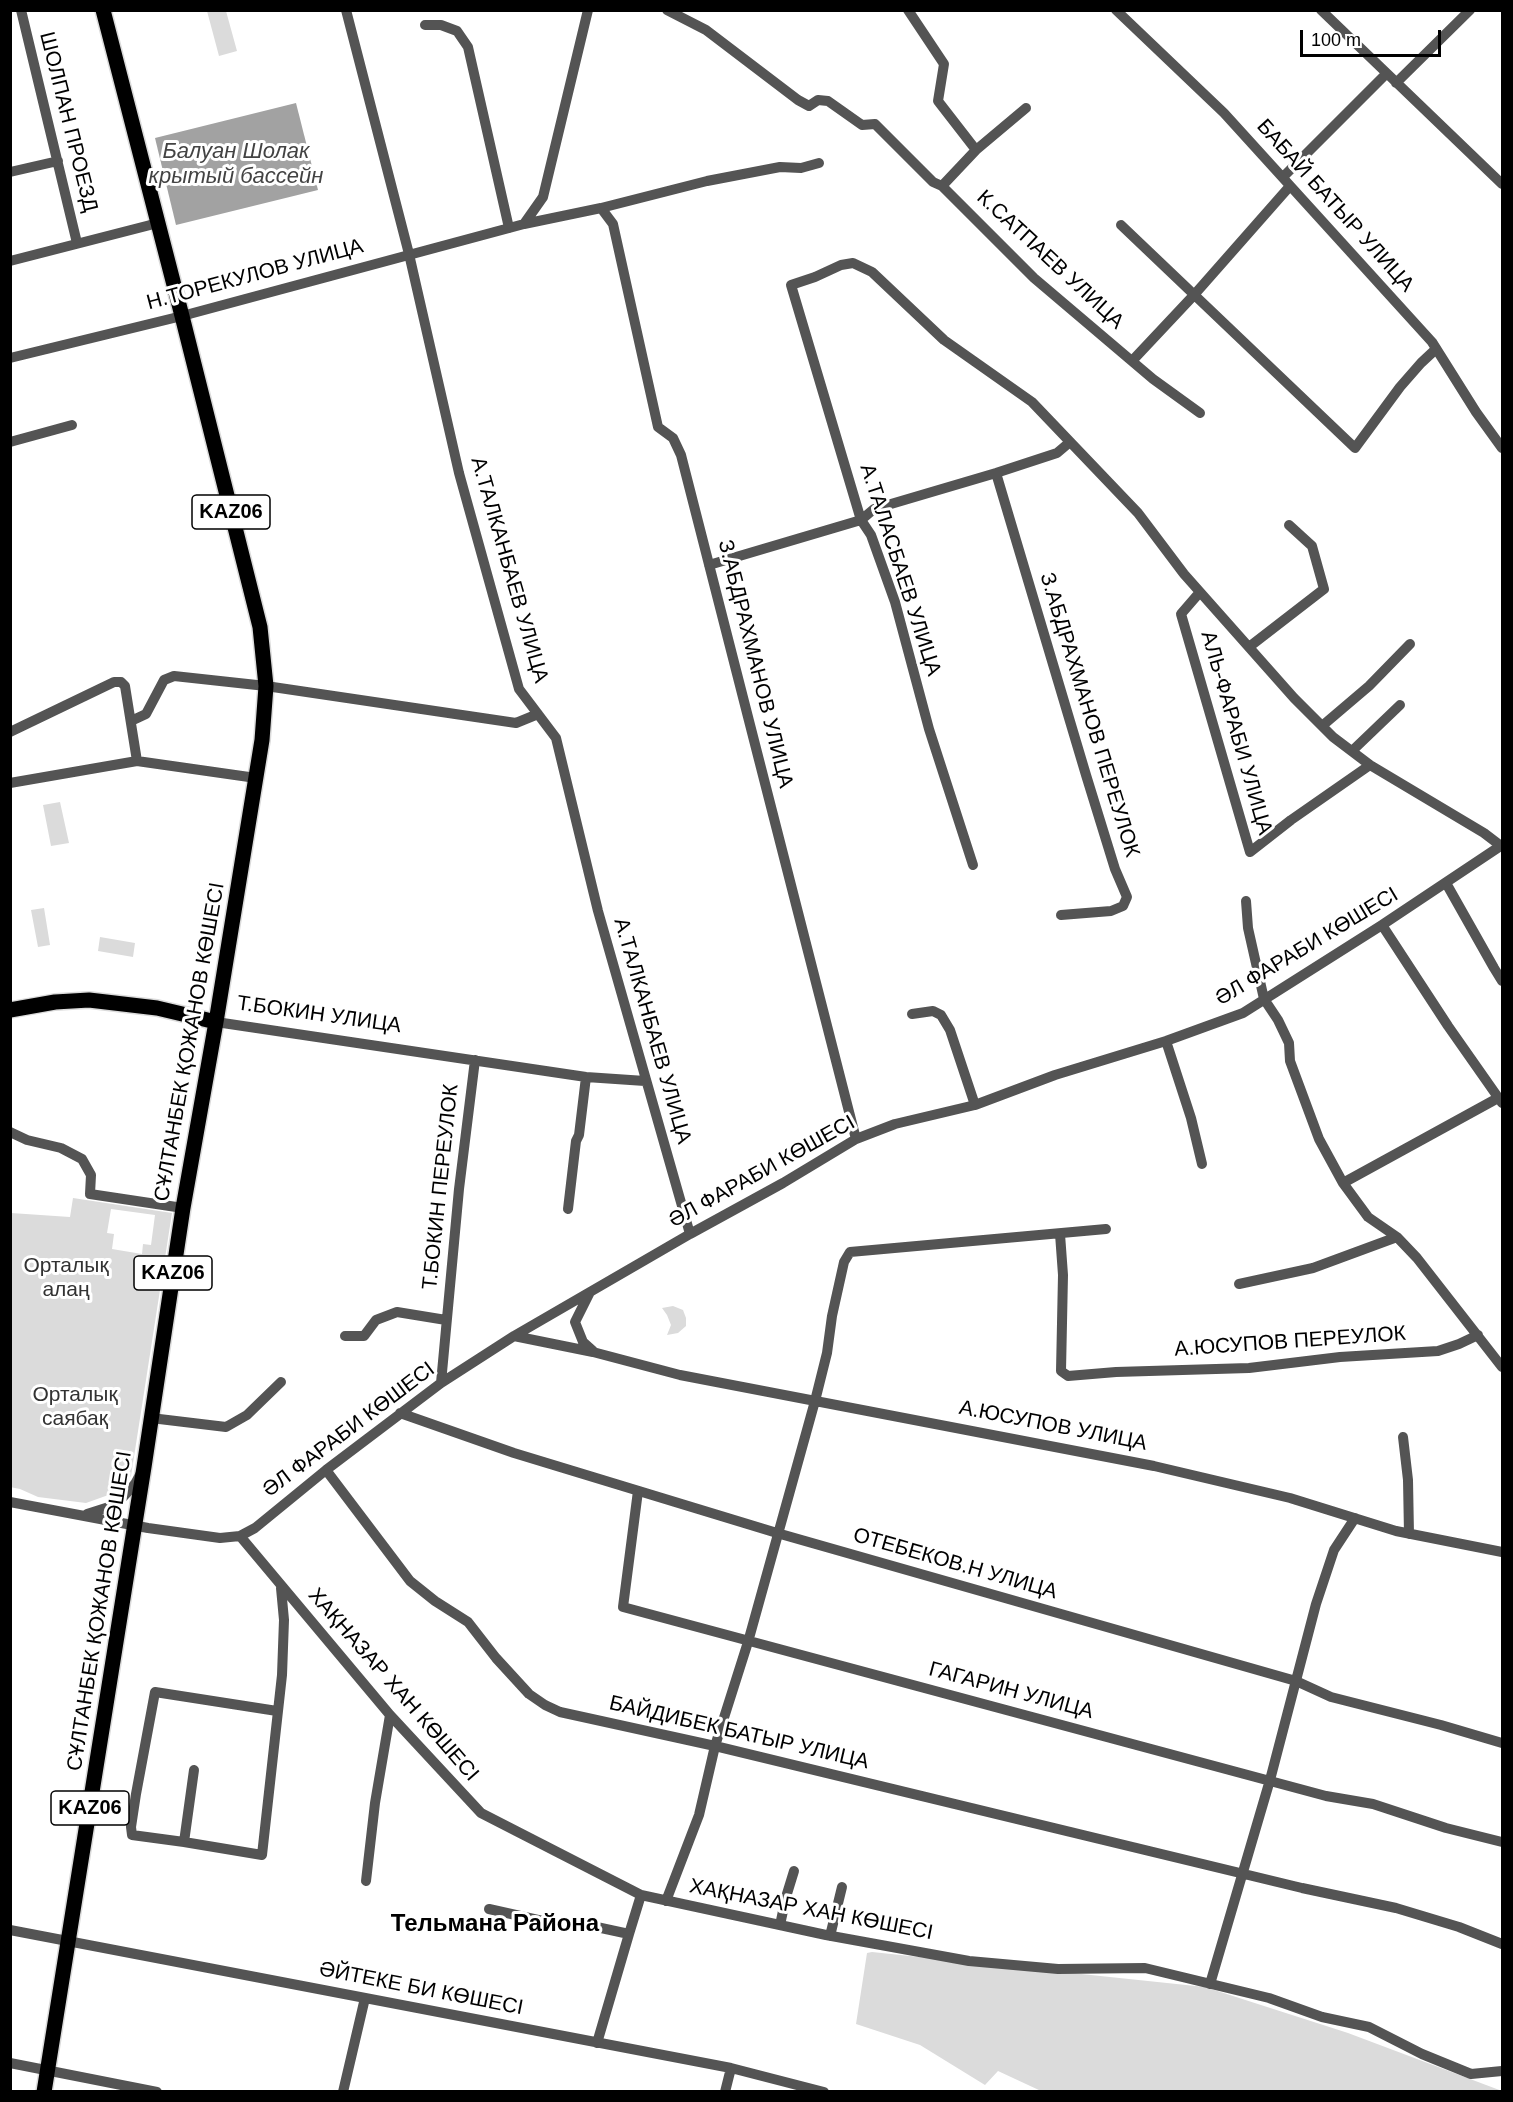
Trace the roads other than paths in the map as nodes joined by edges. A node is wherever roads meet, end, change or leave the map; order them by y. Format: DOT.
graph roads {
  1 [pos="21,10"];
  2 [pos="103,10"];
  3 [pos="346,10"];
  4 [pos="588,10"];
  5 [pos="667,10"];
  6 [pos="908,10"];
  7 [pos="1116,10"];
  8 [pos="1321,10"];
  9 [pos="1470,10"];
  10 [pos="425,25"];
  11 [pos="1386,74"];
  12 [pos="1395,83"];
  13 [pos="1026,108"];
  14 [pos="976,150"];
  15 [pos="58,161"];
  16 [pos="819,163"];
  17 [pos="10,172"];
  18 [pos="1287,182"];
  19 [pos="1503,184"];
  20 [pos="942,186"];
  21 [pos="601,208"];
  22 [pos="158,223"];
  23 [pos="524,224"];
  24 [pos="1121,225"];
  25 [pos="509,228"];
  26 [pos="77,243"];
  27 [pos="409,254"];
  28 [pos="10,261"];
  29 [pos="1194,295"];
  30 [pos="182,316"];
  31 [pos="1436,349"];
  32 [pos="10,358"];
  33 [pos="1132,360"];
  34 [pos="1200,413"];
  35 [pos="72,425"];
  36 [pos="10,442"];
  37 [pos="1070,442"];
  38 [pos="1503,448"];
  39 [pos="996,473"];
  40 [pos="861,520"];
  41 [pos="1289,525"];
  42 [pos="709,565"];
  43 [pos="1200,592"];
  44 [pos="1410,644"];
  45 [pos="1249,647"];
  46 [pos="266,686"];
  47 [pos="1400,705"];
  48 [pos="538,714"];
  49 [pos="131,721"];
  50 [pos="1322,726"];
  51 [pos="10,732"];
  52 [pos="1352,751"];
  53 [pos="137,761"];
  54 [pos="1370,765"];
  55 [pos="256,778"];
  56 [pos="10,783"];
  57 [pos="1502,845"];
  58 [pos="973,865"];
  59 [pos="1446,883"];
  60 [pos="1246,901"];
  61 [pos="1061,915"];
  62 [pos="1382,925"];
  63 [pos="1503,981"];
  64 [pos="1264,999"];
  65 [pos="10,1010"];
  66 [pos="912,1014"];
  67 [pos="216,1022"];
  68 [pos="1166,1041"];
  69 [pos="474,1060"];
  70 [pos="586,1077"];
  71 [pos="645,1081"];
  72 [pos="1500,1100"];
  73 [pos="975,1105"];
  74 [pos="10,1132"];
  75 [pos="856,1139"];
  76 [pos="1202,1164"];
  77 [pos="1343,1183"];
  78 [pos="183,1208"];
  79 [pos="568,1209"];
  80 [pos="1106,1228"];
  81 [pos="690,1234"];
  82 [pos="1060,1234"];
  83 [pos="1397,1237"];
  84 [pos="1239,1284"];
  85 [pos="590,1292"];
  86 [pos="446,1320"];
  87 [pos="1478,1335"];
  88 [pos="345,1336"];
  89 [pos="514,1336"];
  90 [pos="593,1352"];
  91 [pos="1503,1367"];
  92 [pos="281,1382"];
  93 [pos="441,1383"];
  94 [pos="814,1401"];
  95 [pos="399,1413"];
  96 [pos="151,1418"];
  97 [pos="1403,1437"];
  98 [pos="144,1467"];
  99 [pos="326,1470"];
  100 [pos="638,1491"];
  101 [pos="10,1502"];
  102 [pos="85,1515"];
  103 [pos="1355,1518"];
  104 [pos="135,1525"];
  105 [pos="777,1533"];
  106 [pos="1410,1534"];
  107 [pos="240,1536"];
  108 [pos="1503,1552"];
  109 [pos="281,1588"];
  110 [pos="748,1642"];
  111 [pos="1296,1681"];
  112 [pos="277,1711"];
  113 [pos="390,1715"];
  114 [pos="1503,1743"];
  115 [pos="715,1746"];
  116 [pos="194,1770"];
  117 [pos="1270,1780"];
  118 [pos="184,1842"];
  119 [pos="1503,1842"];
  120 [pos="794,1871"];
  121 [pos="1241,1873"];
  122 [pos="366,1881"];
  123 [pos="842,1887"];
  124 [pos="640,1895"];
  125 [pos="666,1901"];
  126 [pos="489,1909"];
  127 [pos="780,1925"];
  128 [pos="10,1930"];
  129 [pos="629,1934"];
  130 [pos="830,1936"];
  131 [pos="69,1940"];
  132 [pos="1503,1944"];
  133 [pos="1210,1984"];
  134 [pos="365,1998"];
  135 [pos="597,2043"];
  136 [pos="10,2063"];
  137 [pos="730,2068"];
  138 [pos="48,2070"];
  139 [pos="1503,2071"];
  140 [pos="44,2091"];
  141 [pos="157,2091"];
  142 [pos="343,2091"];
  143 [pos="724,2091"];
  144 [pos="824,2091"];
  1 -- 15 [label="street, ШОЛПАН ПРОЕЗД"];
  2 -- 22 [label="main road, СҰЛТАНБЕК ҚОЖАНОВ КӨШЕСІ / KАZ06"];
  3 -- 27 [label="street, А.ТАЛКАНБАЕВ УЛИЦА"];
  4 -- 23 [label="street"];
  5 -- 20 [label="street, К.САТПАЕВ УЛИЦА"];
  6 -- 14 [label="street"];
  7 -- 18 [label="street, БАБАЙ БАТЫР УЛИЦА"];
  8 -- 11 [label="street"];
  9 -- 12 [label="street"];
  10 -- 25 [label="street"];
  11 -- 12 [label="street"];
  11 -- 18 [label="street"];
  12 -- 19 [label="street"];
  13 -- 14 [label="street"];
  14 -- 20 [label="street"];
  15 -- 17 [label="street"];
  15 -- 26 [label="street, ШОЛПАН ПРОЕЗД"];
  16 -- 21 [label="street, Н.ТОРЕКУЛОВ УЛИЦА"];
  18 -- 29 [label="street"];
  18 -- 31 [label="street, БАБАЙ БАТЫР УЛИЦА"];
  20 -- 33 [label="street, К.САТПАЕВ УЛИЦА"];
  21 -- 23 [label="street, Н.ТОРЕКУЛОВ УЛИЦА"];
  21 -- 42 [label="street, З.АБДРАХМАНОВ УЛИЦА"];
  22 -- 26 [label="street"];
  22 -- 30 [label="main road, СҰЛТАНБЕК ҚОЖАНОВ КӨШЕСІ / KАZ06"];
  23 -- 25 [label="street, Н.ТОРЕКУЛОВ УЛИЦА"];
  24 -- 29 [label="street"];
  25 -- 27 [label="street, Н.ТОРЕКУЛОВ УЛИЦА"];
  26 -- 28 [label="street"];
  27 -- 30 [label="street, Н.ТОРЕКУЛОВ УЛИЦА"];
  27 -- 48 [label="street, А.ТАЛКАНБАЕВ УЛИЦА"];
  29 -- 31 [label="street"];
  29 -- 33 [label="street"];
  30 -- 32 [label="street, Н.ТОРЕКУЛОВ УЛИЦА"];
  30 -- 46 [label="main road, СҰЛТАНБЕК ҚОЖАНОВ КӨШЕСІ / KАZ06"];
  31 -- 38 [label="street, БАБАЙ БАТЫР УЛИЦА"];
  33 -- 34 [label="street, К.САТПАЕВ УЛИЦА"];
  35 -- 36 [label="street"];
  37 -- 39 [label="street"];
  37 -- 40 [label="street, А.ТАЛАСБАЕВ УЛИЦА"];
  37 -- 43 [label="street, АЛЬ-ФАРАБИ УЛИЦА"];
  39 -- 40 [label="street"];
  39 -- 61 [label="street, З.АБДРАХМАНОВ ПЕРЕУЛОК"];
  40 -- 42 [label="street"];
  40 -- 58 [label="street, А.ТАЛАСБАЕВ УЛИЦА"];
  41 -- 45 [label="street, АЛЬ-ФАРАБИ УЛИЦА"];
  42 -- 75 [label="street, З.АБДРАХМАНОВ УЛИЦА"];
  43 -- 45 [label="street, АЛЬ-ФАРАБИ УЛИЦА"];
  43 -- 54 [label="street, АЛЬ-ФАРАБИ УЛИЦА"];
  44 -- 50 [label="street"];
  45 -- 50 [label="street, АЛЬ-ФАРАБИ УЛИЦА"];
  46 -- 48 [label="street"];
  46 -- 49 [label="street"];
  46 -- 55 [label="main road, СҰЛТАНБЕК ҚОЖАНОВ КӨШЕСІ / KАZ06"];
  47 -- 52 [label="street"];
  48 -- 71 [label="street, А.ТАЛКАНБАЕВ УЛИЦА"];
  49 -- 51 [label="street"];
  49 -- 53 [label="street"];
  50 -- 52 [label="street, АЛЬ-ФАРАБИ УЛИЦА"];
  52 -- 54 [label="street, АЛЬ-ФАРАБИ УЛИЦА"];
  53 -- 55 [label="street"];
  53 -- 56 [label="street"];
  54 -- 57 [label="street, АЛЬ-ФАРАБИ УЛИЦА"];
  55 -- 67 [label="main road, СҰЛТАНБЕК ҚОЖАНОВ КӨШЕСІ / KАZ06"];
  57 -- 59 [label="street, ӘЛ ФАРАБИ КӨШЕСІ"];
  59 -- 62 [label="street, ӘЛ ФАРАБИ КӨШЕСІ"];
  59 -- 63 [label="street"];
  60 -- 64 [label="street"];
  62 -- 64 [label="street, ӘЛ ФАРАБИ КӨШЕСІ"];
  62 -- 72 [label="street"];
  64 -- 68 [label="street, ӘЛ ФАРАБИ КӨШЕСІ"];
  64 -- 77 [label="street"];
  65 -- 67 [label="main road, Т.БОКИН УЛИЦА"];
  66 -- 73 [label="street"];
  67 -- 69 [label="street, Т.БОКИН УЛИЦА"];
  67 -- 78 [label="main road, СҰЛТАНБЕК ҚОЖАНОВ КӨШЕСІ / KАZ06"];
  68 -- 73 [label="street, ӘЛ ФАРАБИ КӨШЕСІ"];
  68 -- 76 [label="street"];
  69 -- 70 [label="street, Т.БОКИН УЛИЦА"];
  69 -- 86 [label="street, Т.БОКИН ПЕРЕУЛОК"];
  70 -- 71 [label="street, Т.БОКИН УЛИЦА"];
  70 -- 79 [label="street"];
  71 -- 81 [label="street, А.ТАЛКАНБАЕВ УЛИЦА"];
  72 -- 77 [label="street"];
  73 -- 75 [label="street, ӘЛ ФАРАБИ КӨШЕСІ"];
  74 -- 78 [label="street"];
  75 -- 81 [label="street, ӘЛ ФАРАБИ КӨШЕСІ"];
  77 -- 83 [label="street"];
  78 -- 96 [label="main road, СҰЛТАНБЕК ҚОЖАНОВ КӨШЕСІ / KАZ06"];
  80 -- 82 [label="street"];
  81 -- 85 [label="street, ӘЛ ФАРАБИ КӨШЕСІ"];
  82 -- 87 [label="street, А.ЮСУПОВ ПЕРЕУЛОК"];
  82 -- 94 [label="street"];
  83 -- 84 [label="street"];
  83 -- 87 [label="street"];
  85 -- 89 [label="street, ӘЛ ФАРАБИ КӨШЕСІ"];
  85 -- 90 [label="street"];
  86 -- 88 [label="street"];
  86 -- 93 [label="street"];
  87 -- 91 [label="street"];
  89 -- 90 [label="street, А.ЮСУПОВ УЛИЦА"];
  89 -- 93 [label="street, ӘЛ ФАРАБИ КӨШЕСІ"];
  90 -- 94 [label="street, А.ЮСУПОВ УЛИЦА"];
  92 -- 96 [label="street"];
  93 -- 95 [label="street, ӘЛ ФАРАБИ КӨШЕСІ"];
  94 -- 103 [label="street, А.ЮСУПОВ УЛИЦА"];
  94 -- 105 [label="street"];
  95 -- 99 [label="street, ӘЛ ФАРАБИ КӨШЕСІ"];
  95 -- 100 [label="street, ОТЕБЕКОВ.Н УЛИЦА"];
  96 -- 98 [label="main road, СҰЛТАНБЕК ҚОЖАНОВ КӨШЕСІ / KАZ06"];
  97 -- 106 [label="street"];
  98 -- 102 [label="street"];
  98 -- 104 [label="main road, СҰЛТАНБЕК ҚОЖАНОВ КӨШЕСІ / KАZ06"];
  99 -- 107 [label="street, ӘЛ ФАРАБИ КӨШЕСІ"];
  99 -- 115 [label="street, БАЙДИБЕК БАТЫР УЛИЦА"];
  100 -- 105 [label="street, ОТЕБЕКОВ.Н УЛИЦА"];
  100 -- 110 [label="street, ГАГАРИН УЛИЦА"];
  101 -- 102 [label="street"];
  102 -- 104 [label="street"];
  103 -- 106 [label="street, А.ЮСУПОВ УЛИЦА"];
  103 -- 111 [label="street"];
  104 -- 107 [label="street"];
  104 -- 131 [label="main road, СҰЛТАНБЕК ҚОЖАНОВ КӨШЕСІ / KАZ06"];
  105 -- 110 [label="street"];
  105 -- 111 [label="street, ОТЕБЕКОВ.Н УЛИЦА"];
  106 -- 108 [label="street, А.ЮСУПОВ УЛИЦА"];
  107 -- 109 [label="street, ХАҚНАЗАР ХАН КӨШЕСІ"];
  109 -- 112 [label="street"];
  109 -- 113 [label="street, ХАҚНАЗАР ХАН КӨШЕСІ"];
  110 -- 115 [label="street"];
  110 -- 117 [label="street, ГАГАРИН УЛИЦА"];
  111 -- 114 [label="street, ОТЕБЕКОВ.Н УЛИЦА"];
  111 -- 117 [label="street"];
  112 -- 118 [label="street"];
  112 -- 118 [label="street"];
  113 -- 122 [label="street"];
  113 -- 124 [label="street, ХАҚНАЗАР ХАН КӨШЕСІ"];
  115 -- 121 [label="street, БАЙДИБЕК БАТЫР УЛИЦА"];
  115 -- 125 [label="street"];
  116 -- 118 [label="street"];
  117 -- 119 [label="street, ГАГАРИН УЛИЦА"];
  117 -- 121 [label="street"];
  120 -- 127 [label="street"];
  121 -- 132 [label="street, БАЙДИБЕК БАТЫР УЛИЦА"];
  121 -- 133 [label="street"];
  123 -- 130 [label="street"];
  124 -- 125 [label="street, ХАҚНАЗАР ХАН КӨШЕСІ"];
  124 -- 129 [label="street"];
  125 -- 127 [label="street, ХАҚНАЗАР ХАН КӨШЕСІ"];
  126 -- 129 [label="street"];
  127 -- 130 [label="street, ХАҚНАЗАР ХАН КӨШЕСІ"];
  128 -- 131 [label="street, ӘЙТЕКЕ БИ КӨШЕСІ"];
  129 -- 135 [label="street"];
  130 -- 133 [label="street, ХАҚНАЗАР ХАН КӨШЕСІ"];
  131 -- 134 [label="street, ӘЙТЕКЕ БИ КӨШЕСІ"];
  131 -- 138 [label="main road, СҰЛТАНБЕК ҚОЖАНОВ КӨШЕСІ / KАZ06"];
  133 -- 139 [label="street, ХАҚНАЗАР ХАН КӨШЕСІ"];
  134 -- 135 [label="street, ӘЙТЕКЕ БИ КӨШЕСІ"];
  134 -- 142 [label="street"];
  135 -- 137 [label="street, ӘЙТЕКЕ БИ КӨШЕСІ"];
  136 -- 138 [label="street"];
  137 -- 143 [label="street"];
  137 -- 144 [label="street, ӘЙТЕКЕ БИ КӨШЕСІ"];
  138 -- 140 [label="main road, СҰЛТАНБЕК ҚОЖАНОВ КӨШЕСІ / KАZ06"];
  138 -- 141 [label="street"];
}
